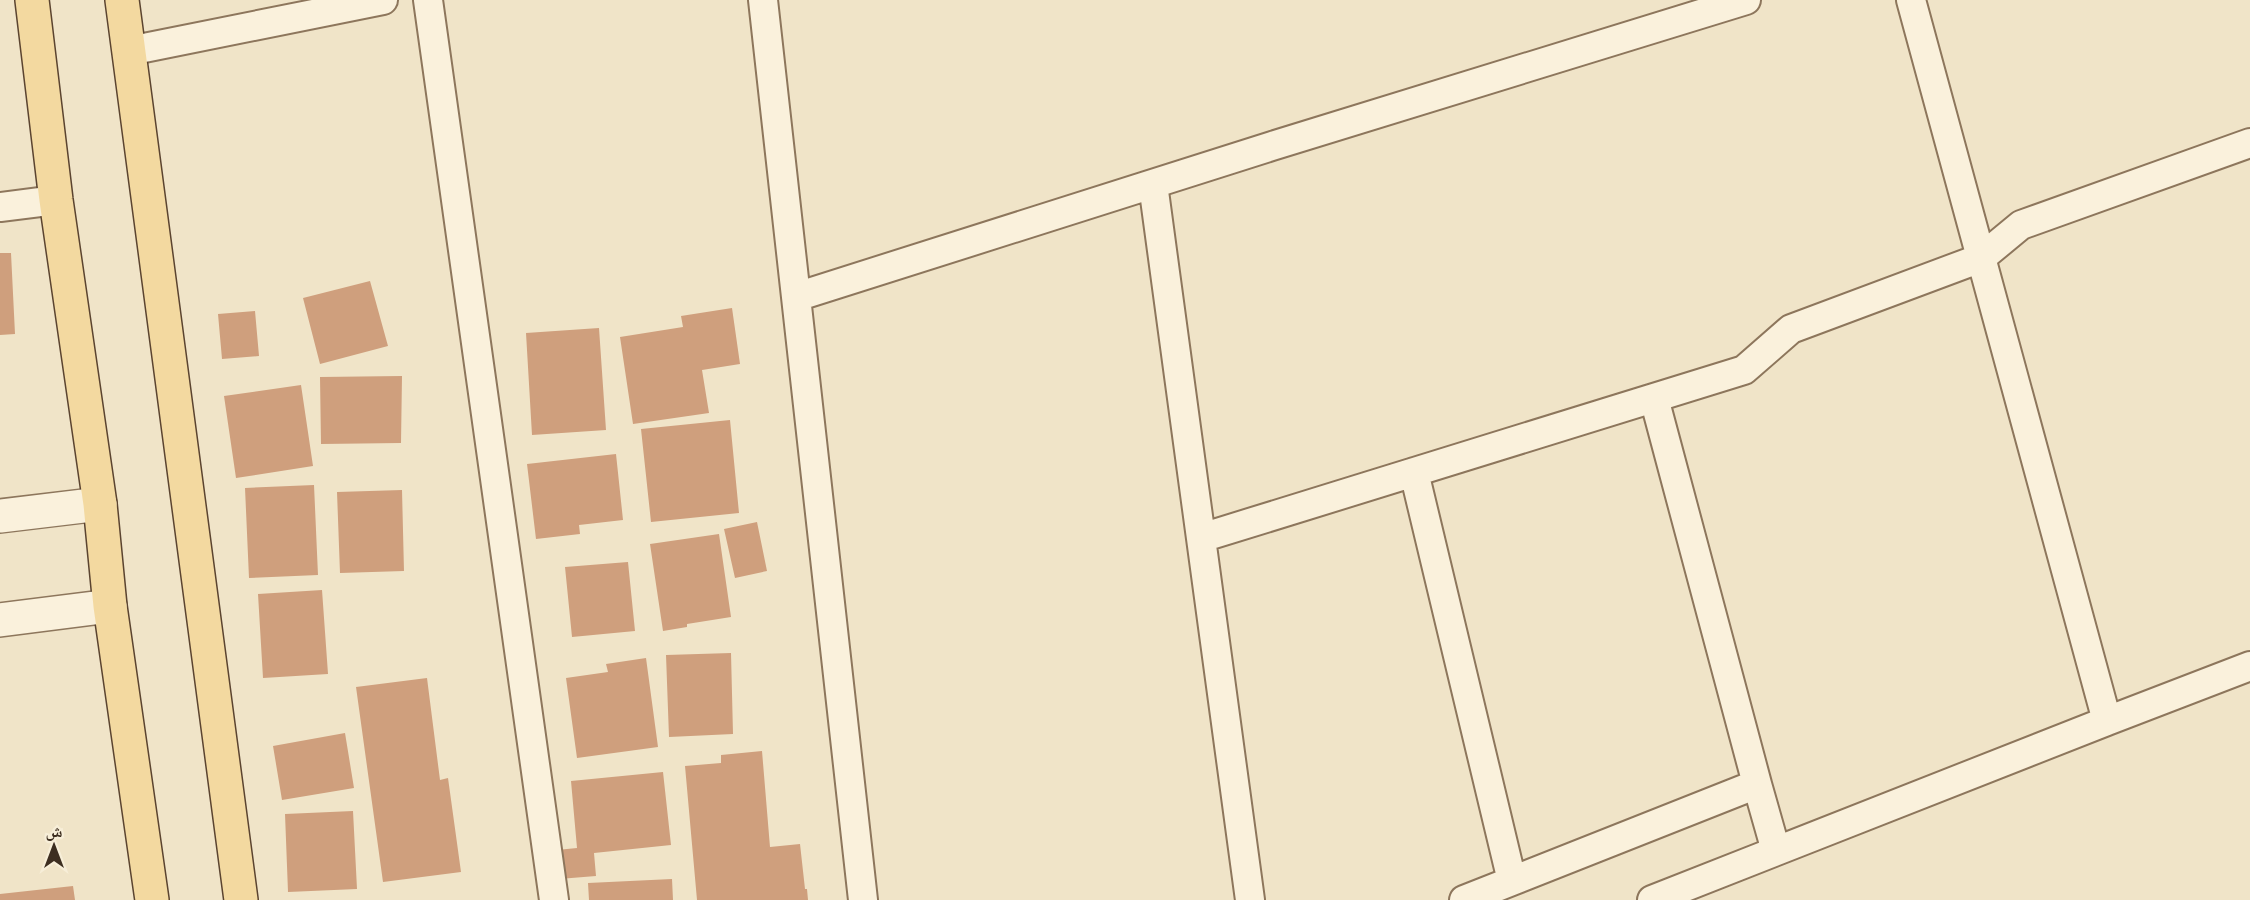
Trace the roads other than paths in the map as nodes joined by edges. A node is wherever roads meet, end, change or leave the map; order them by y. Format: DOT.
graph roads {
  1 [pos="32,0"];
  2 [pos="122,0"];
  3 [pos="383,0"];
  4 [pos="428,0"];
  5 [pos="763,0"];
  6 [pos="1746,0"];
  7 [pos="1911,0"];
  8 [pos="129,51"];
  9 [pos="2250,142"];
  10 [pos="1153,184"];
  11 [pos="56,200"];
  12 [pos="0,207"];
  13 [pos="1981,258"];
  14 [pos="796,297"];
  15 [pos="1654,398"];
  16 [pos="1414,472"];
  17 [pos="100,504"];
  18 [pos="0,516"];
  19 [pos="1201,538"];
  20 [pos="110,606"];
  21 [pos="0,620"];
  22 [pos="2250,666"];
  23 [pos="2107,721"];
  24 [pos="1757,784"];
  25 [pos="1776,851"];
  26 [pos="1512,881"];
  27 [pos="152,900"];
  28 [pos="241,900"];
  29 [pos="554,900"];
  30 [pos="863,900"];
  31 [pos="1250,900"];
  32 [pos="1464,900"];
  33 [pos="1652,900"];
  1 -- 11 [label="main road"];
  2 -- 8 [label="main road"];
  3 -- 8 [label="street"];
  4 -- 29 [label="street"];
  5 -- 14 [label="street"];
  6 -- 10 [label="street"];
  7 -- 13 [label="street"];
  8 -- 28 [label="main road"];
  9 -- 13 [label="street"];
  10 -- 14 [label="street"];
  10 -- 19 [label="street"];
  11 -- 12 [label="street"];
  11 -- 17 [label="main road"];
  13 -- 15 [label="street"];
  13 -- 23 [label="street"];
  14 -- 30 [label="street"];
  15 -- 16 [label="street"];
  15 -- 24 [label="street"];
  16 -- 19 [label="street"];
  16 -- 26 [label="street"];
  17 -- 18 [label="street"];
  17 -- 20 [label="main road"];
  19 -- 31 [label="street"];
  20 -- 21 [label="street"];
  20 -- 27 [label="main road"];
  22 -- 23 [label="street"];
  23 -- 25 [label="street"];
  24 -- 25 [label="street"];
  24 -- 26 [label="street"];
  25 -- 33 [label="street"];
  26 -- 32 [label="street"];
}
